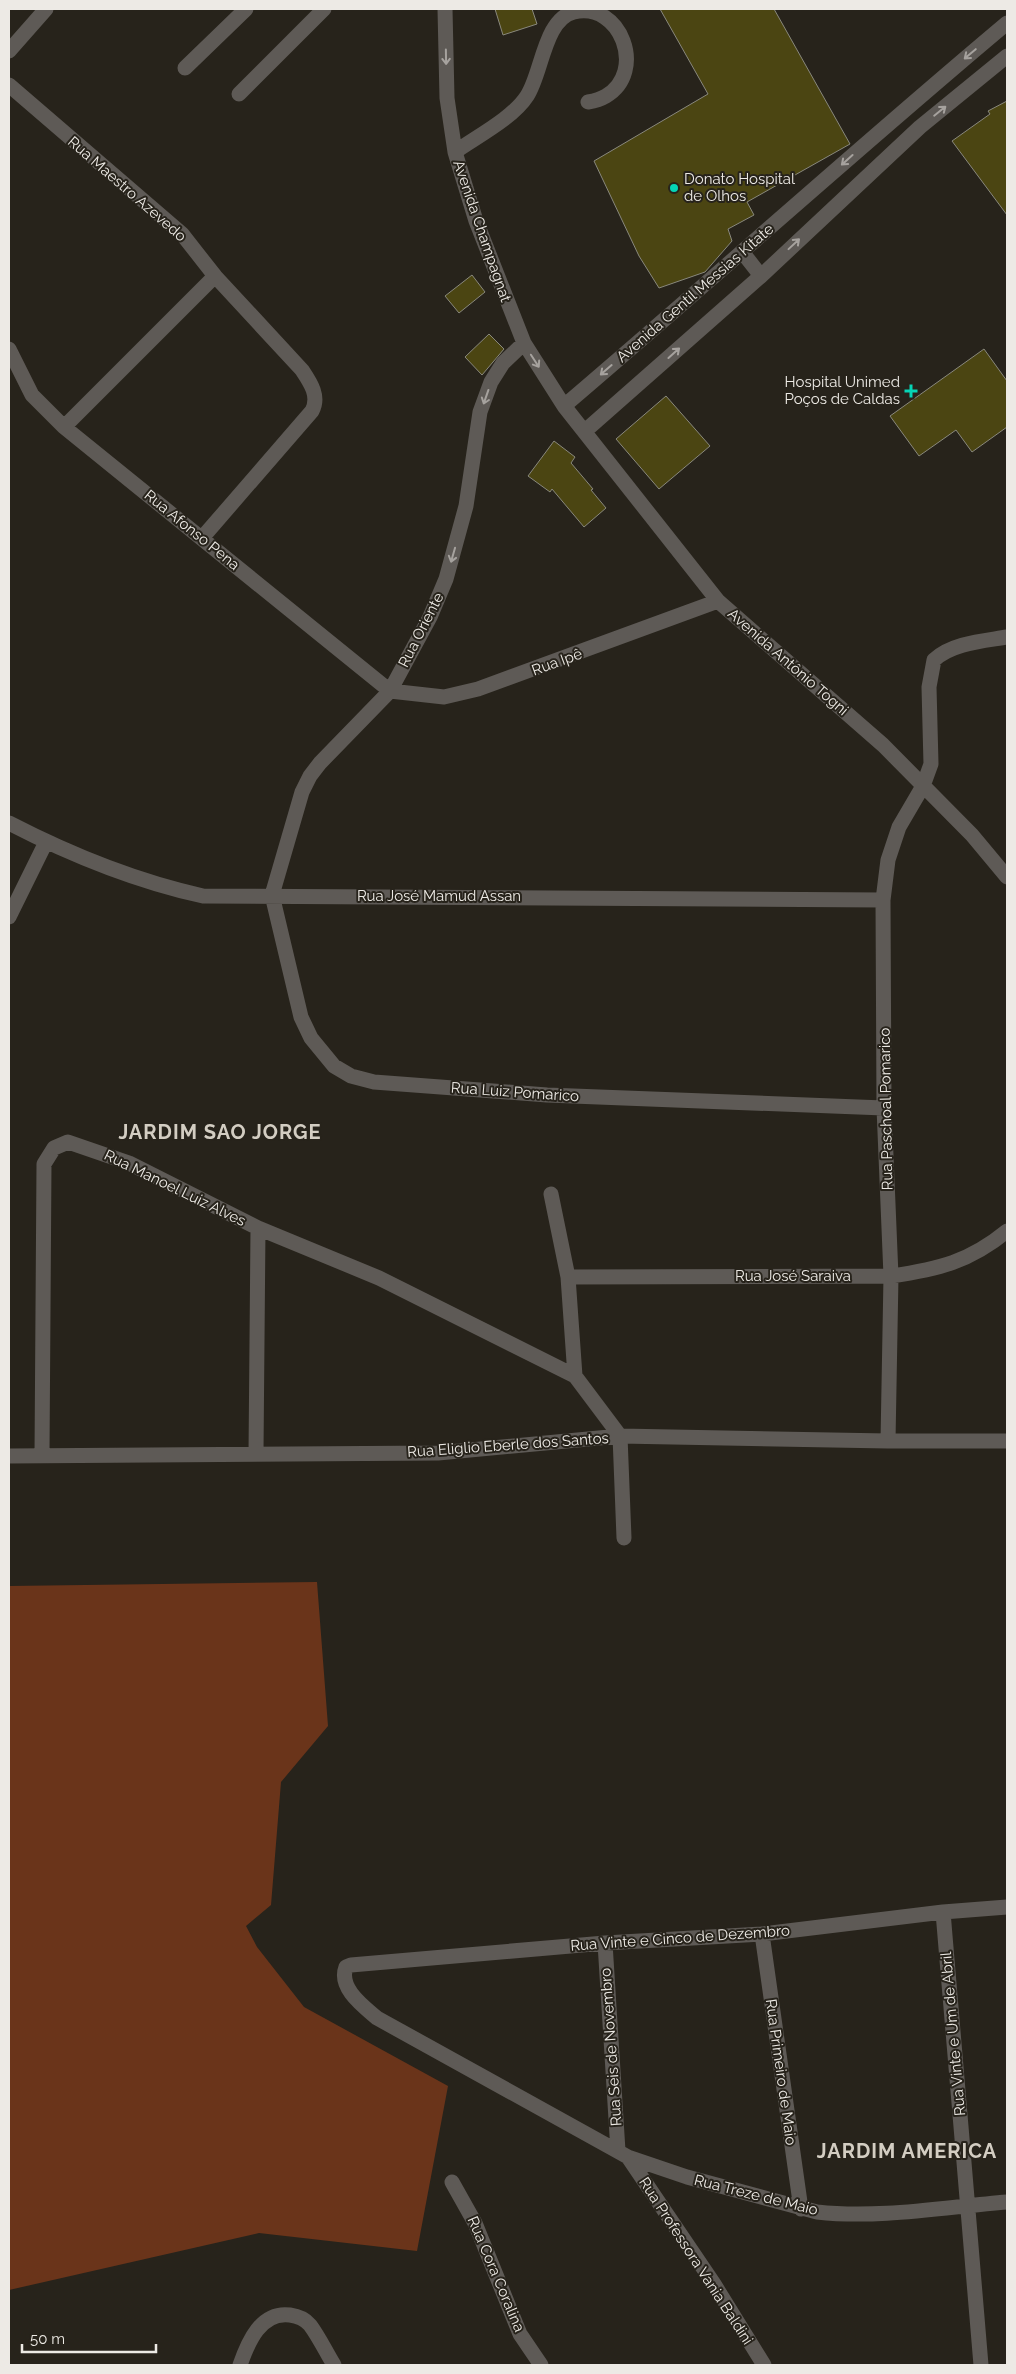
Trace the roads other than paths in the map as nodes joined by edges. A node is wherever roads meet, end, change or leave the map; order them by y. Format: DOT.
graph roads {
  1 [pos="46,9"];
  2 [pos="246,9"];
  3 [pos="324,9"];
  4 [pos="445,9"];
  5 [pos="1007,22"];
  6 [pos="9,51"];
  7 [pos="1007,56"];
  8 [pos="185,68"];
  9 [pos="9,85"];
  10 [pos="239,94"];
  11 [pos="588,102"];
  12 [pos="904,109"];
  13 [pos="920,127"];
  14 [pos="455,152"];
  15 [pos="743,253"];
  16 [pos="215,276"];
  17 [pos="761,276"];
  18 [pos="524,343"];
  19 [pos="9,354"];
  20 [pos="564,406"];
  21 [pos="64,427"];
  22 [pos="585,432"];
  23 [pos="202,538"];
  24 [pos="718,601"];
  25 [pos="1007,637"];
  26 [pos="390,691"];
  27 [pos="923,786"];
  28 [pos="9,823"];
  29 [pos="46,842"];
  30 [pos="1007,877"];
  31 [pos="272,895"];
  32 [pos="883,900"];
  33 [pos="9,917"];
  34 [pos="884,1108"];
  35 [pos="552,1194"];
  36 [pos="258,1228"];
  37 [pos="1007,1231"];
  38 [pos="891,1276"];
  39 [pos="568,1277"];
  40 [pos="575,1376"];
  41 [pos="620,1436"];
  42 [pos="888,1441"];
  43 [pos="1007,1441"];
  44 [pos="256,1453"];
  45 [pos="42,1455"];
  46 [pos="9,1456"];
  47 [pos="624,1538"];
  48 [pos="1007,1907"];
  49 [pos="943,1912"];
  50 [pos="762,1934"];
  51 [pos="604,1943"];
  52 [pos="351,1965"];
  53 [pos="623,2154"];
  54 [pos="452,2182"];
  55 [pos="1007,2202"];
  56 [pos="968,2205"];
  57 [pos="800,2209"];
  58 [pos="240,2365"];
  59 [pos="334,2365"];
  60 [pos="542,2365"];
  61 [pos="764,2365"];
  62 [pos="982,2365"];
  1 -- 6 [label="street"];
  2 -- 8 [label="street"];
  3 -- 10 [label="street"];
  4 -- 14 [label="street, Avenida Champagnat, one-way"];
  5 -- 12 [label="street, Avenida Gentil Messias Kitate, one-way"];
  13 -- 7 [label="street, Avenida Gentil Messias Kitate, one-way"];
  9 -- 16 [label="street, Rua Maestro Azevedo"];
  11 -- 14 [label="street"];
  12 -- 13 [label="street"];
  12 -- 15 [label="street, Avenida Gentil Messias Kitate, one-way"];
  17 -- 13 [label="street, Avenida Gentil Messias Kitate, one-way"];
  14 -- 18 [label="street, Avenida Champagnat"];
  15 -- 17 [label="street"];
  15 -- 20 [label="street, Avenida Gentil Messias Kitate, one-way"];
  16 -- 21 [label="street"];
  16 -- 23 [label="street, Rua Maestro Azevedo"];
  22 -- 17 [label="street, Avenida Gentil Messias Kitate, one-way"];
  18 -- 20 [label="street, Avenida Champagnat, one-way"];
  18 -- 26 [label="street, Rua Oriente, one-way"];
  19 -- 21 [label="street, Rua Afonso Pena"];
  20 -- 22 [label="street, Avenida Champagnat"];
  21 -- 23 [label="street, Rua Afonso Pena"];
  22 -- 24 [label="street, Avenida Antônio Togni"];
  23 -- 26 [label="street, Rua Afonso Pena"];
  24 -- 26 [label="street, Rua Ipê"];
  24 -- 27 [label="street, Avenida Antônio Togni"];
  25 -- 27 [label="street, Rua Paschoal Pomarico"];
  26 -- 31 [label="street, Rua Oriente"];
  27 -- 30 [label="street, Avenida Antônio Togni"];
  27 -- 32 [label="street, Rua Paschoal Pomarico"];
  28 -- 29 [label="street, Rua José Mamud Assan"];
  29 -- 31 [label="street, Rua José Mamud Assan"];
  29 -- 33 [label="street"];
  31 -- 32 [label="street, Rua José Mamud Assan"];
  31 -- 34 [label="street, Rua Luiz Pomarico"];
  32 -- 34 [label="street, Rua Paschoal Pomarico"];
  34 -- 38 [label="street, Rua Paschoal Pomarico"];
  35 -- 39 [label="street"];
  36 -- 40 [label="street, Rua Manoel Luiz Alves"];
  36 -- 44 [label="street"];
  36 -- 45 [label="street, Rua Manoel Luiz Alves"];
  37 -- 38 [label="street, Rua José Saraiva"];
  38 -- 39 [label="street, Rua José Saraiva"];
  38 -- 42 [label="street, Rua Paschoal Pomarico"];
  39 -- 40 [label="street"];
  40 -- 41 [label="street"];
  41 -- 42 [label="street, Rua Eliglio Eberle dos Santos"];
  41 -- 44 [label="street, Rua Eliglio Eberle dos Santos"];
  41 -- 47 [label="street"];
  42 -- 43 [label="street, Rua Eliglio Eberle dos Santos"];
  44 -- 45 [label="street, Rua Eliglio Eberle dos Santos"];
  45 -- 46 [label="street, Rua Eliglio Eberle dos Santos"];
  48 -- 49 [label="street, Rua Vinte e Cinco de Dezembro"];
  49 -- 50 [label="street, Rua Vinte e Cinco de Dezembro"];
  49 -- 56 [label="street, Rua Vinte e Um de Abril"];
  50 -- 51 [label="street, Rua Vinte e Cinco de Dezembro"];
  50 -- 57 [label="street, Rua Primeiro de Maio"];
  51 -- 52 [label="street, Rua Vinte e Cinco de Dezembro"];
  51 -- 53 [label="street, Rua Seis de Novembro"];
  52 -- 53 [label="street, Rua Treze de Maio"];
  53 -- 57 [label="street, Rua Treze de Maio"];
  53 -- 61 [label="street, Rua Professora Vania Baldini"];
  54 -- 60 [label="street, Rua Cora Coralina"];
  55 -- 56 [label="street, Rua Treze de Maio"];
  56 -- 57 [label="street, Rua Treze de Maio"];
  56 -- 62 [label="street, Rua Vinte e Um de Abril"];
  58 -- 59 [label="street"];
}
